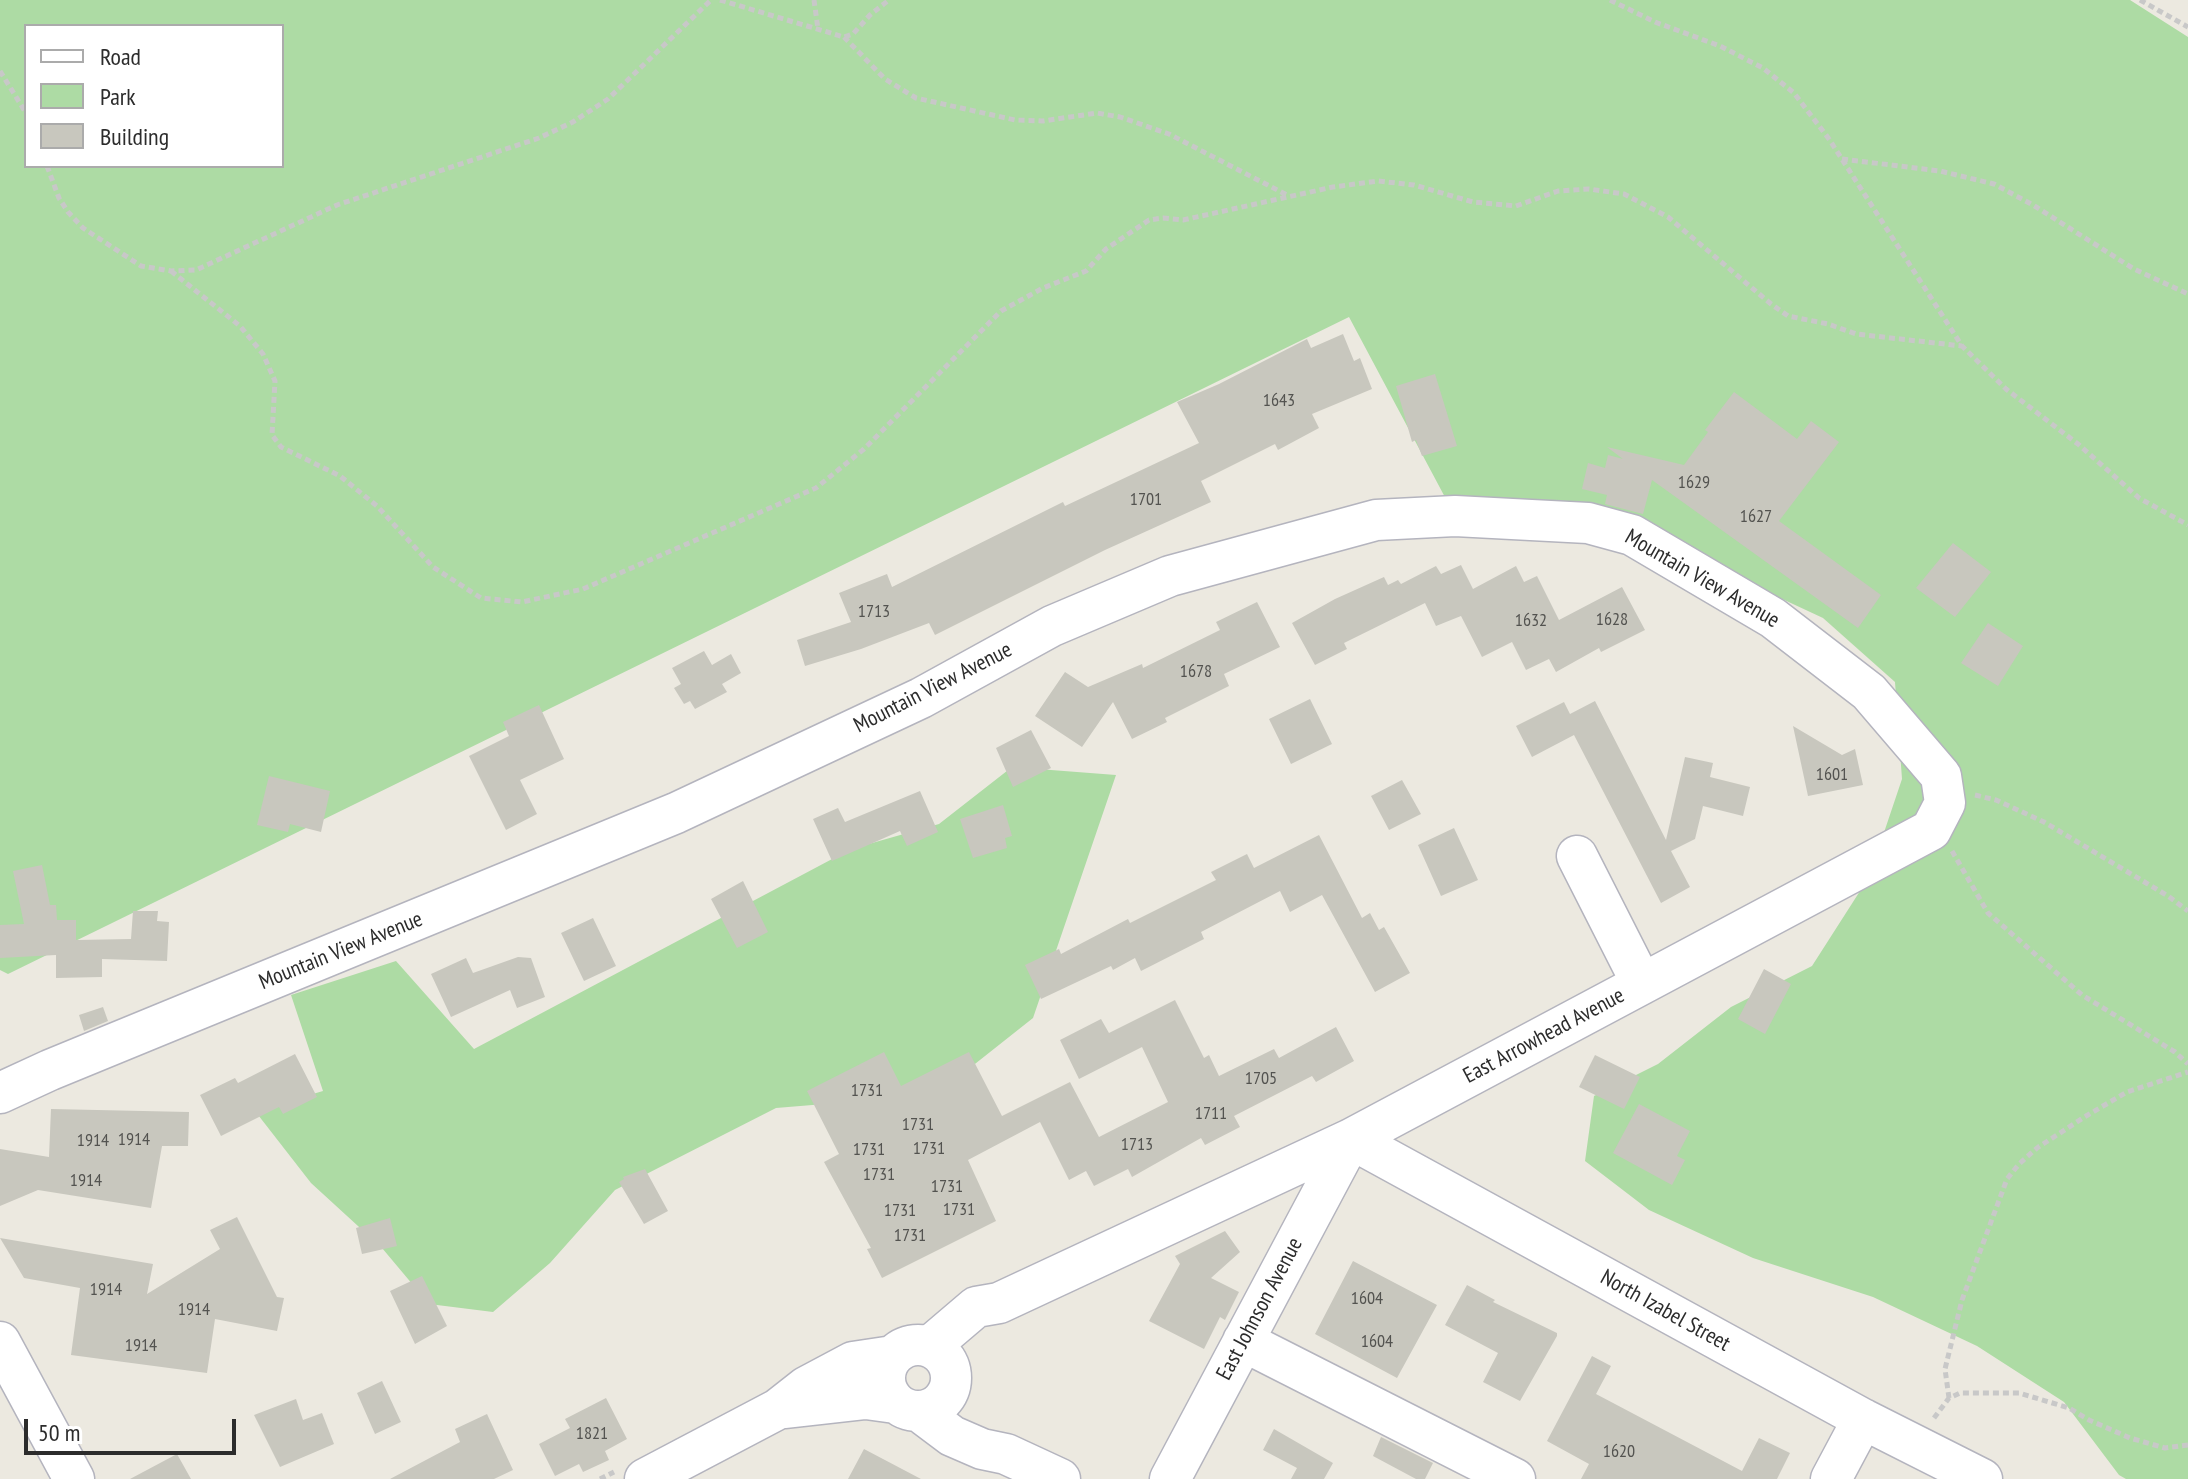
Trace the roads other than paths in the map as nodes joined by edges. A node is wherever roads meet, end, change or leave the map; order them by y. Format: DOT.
graph roads {
  1 [pos="1931,830"];
  2 [pos="1577,856"];
  3 [pos="1642,984"];
  4 [pos="0,1093"];
  5 [pos="1351,1139"];
  6 [pos="1243,1341"];
  7 [pos="0,1342"];
  8 [pos="923,1380"];
  9 [pos="1863,1419"];
  10 [pos="74,1479"];
  11 [pos="645,1479"];
  12 [pos="1060,1479"];
  13 [pos="1170,1479"];
  14 [pos="1515,1479"];
  15 [pos="1831,1479"];
  16 [pos="1982,1479"];
  1 -- 3 [label="street, East Arrowhead Avenue"];
  1 -- 4 [label="street, Mountain View Avenue"];
  2 -- 3 [label="street"];
  3 -- 5 [label="street, East Arrowhead Avenue"];
  5 -- 6 [label="street, East Johnson Avenue"];
  5 -- 8 [label="street, East Arrowhead Avenue"];
  5 -- 9 [label="street, North Izabel Street"];
  6 -- 13 [label="street, East Johnson Avenue"];
  6 -- 14 [label="street"];
  7 -- 10 [label="street"];
  8 -- 11 [label="street"];
  8 -- 12 [label="street"];
  9 -- 15 [label="street"];
  9 -- 16 [label="street, North Izabel Street"];
}
